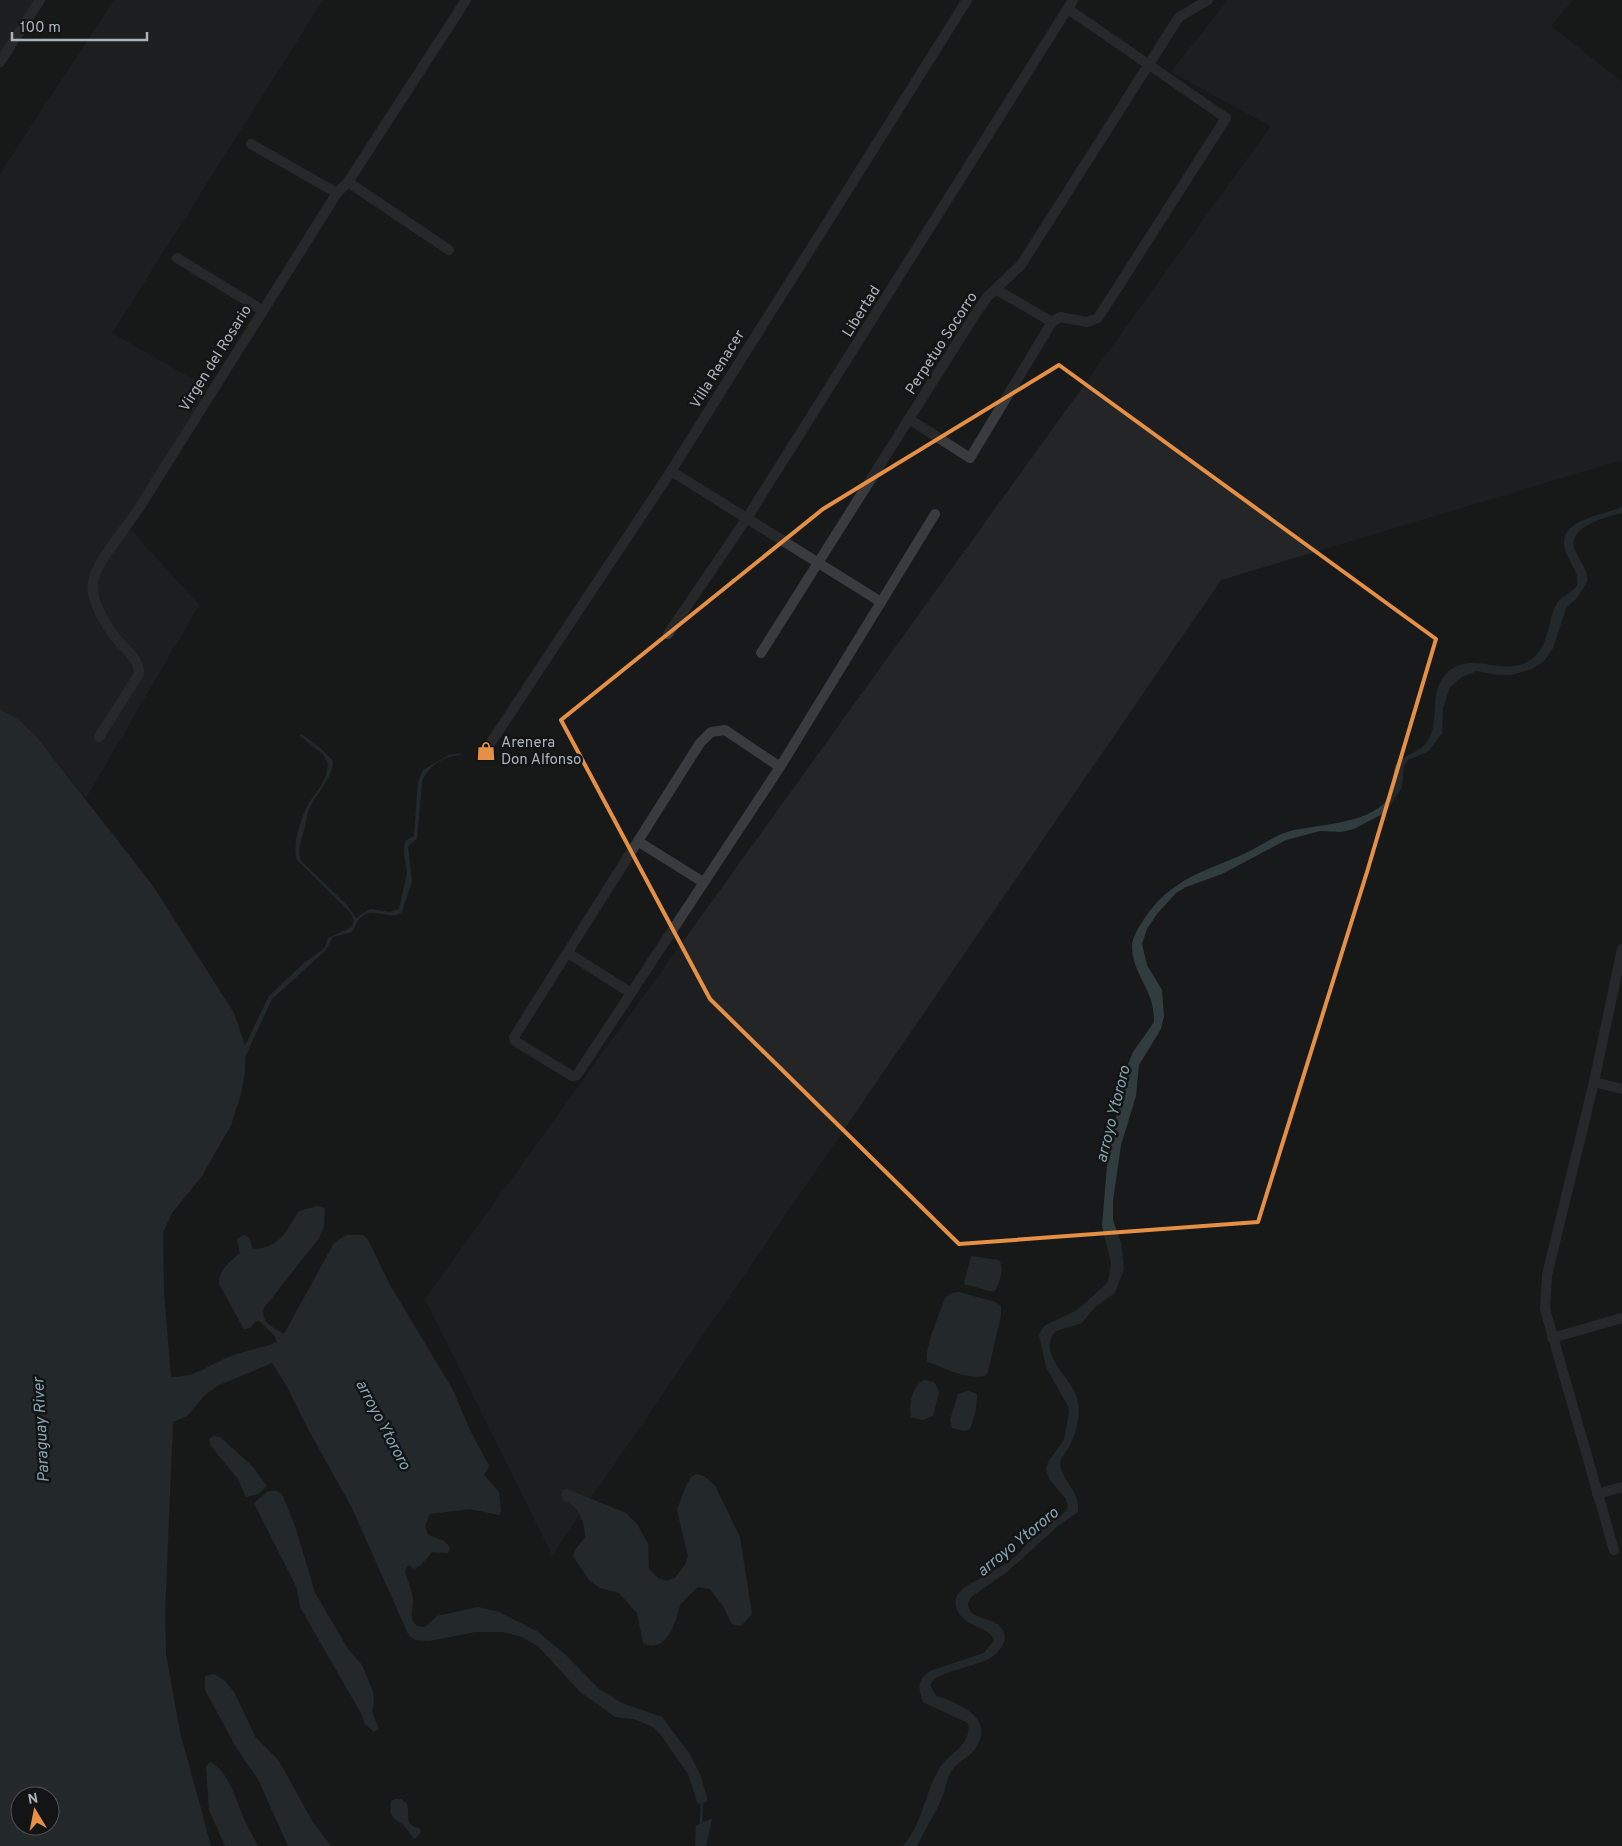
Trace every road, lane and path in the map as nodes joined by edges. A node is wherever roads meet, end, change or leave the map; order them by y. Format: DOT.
graph roads {
  1 [pos="40,0"];
  2 [pos="466,0"];
  3 [pos="967,0"];
  4 [pos="1208,0"];
  5 [pos="1070,4"];
  6 [pos="0,62"];
  7 [pos="1148,63"];
  8 [pos="251,144"];
  9 [pos="348,182"];
  10 [pos="337,194"];
  11 [pos="448,250"];
  12 [pos="176,258"];
  13 [pos="997,290"];
  14 [pos="262,310"];
  15 [pos="1052,322"];
  16 [pos="909,419"];
  17 [pos="671,471"];
  18 [pos="935,514"];
  19 [pos="747,518"];
  20 [pos="817,563"];
  21 [pos="881,602"];
  22 [pos="668,634"];
  23 [pos="761,653"];
  24 [pos="99,738"];
  25 [pos="486,750"];
  26 [pos="780,767"];
  27 [pos="639,842"];
  28 [pos="703,882"];
  29 [pos="1622,949"];
  30 [pos="568,953"];
  31 [pos="631,993"];
  32 [pos="1594,1082"];
  33 [pos="1622,1088"];
  34 [pos="1622,1318"];
  35 [pos="1552,1338"];
  36 [pos="1622,1487"];
  37 [pos="1597,1494"];
  38 [pos="1614,1550"];
  1 -- 6 [label="street"];
  2 -- 9 [label="street, Virgen del Rosario"];
  3 -- 17 [label="street, Villa Renacer"];
  4 -- 7 [label="street, Perpetuo Socorro"];
  5 -- 7 [label="street"];
  5 -- 19 [label="street, Libertad"];
  7 -- 13 [label="street, Perpetuo Socorro"];
  7 -- 15 [label="street"];
  8 -- 10 [label="street"];
  9 -- 10 [label="street, Virgen del Rosario"];
  9 -- 11 [label="street"];
  10 -- 14 [label="street, Virgen del Rosario"];
  12 -- 14 [label="street"];
  13 -- 15 [label="street"];
  13 -- 16 [label="street, Perpetuo Socorro"];
  14 -- 24 [label="street, Virgen del Rosario"];
  15 -- 16 [label="street"];
  16 -- 20 [label="street, Perpetuo Socorro"];
  17 -- 19 [label="street"];
  17 -- 25 [label="street, Villa Renacer"];
  18 -- 21 [label="street"];
  19 -- 20 [label="street"];
  19 -- 22 [label="street, Libertad"];
  20 -- 21 [label="street"];
  20 -- 23 [label="street, Perpetuo Socorro"];
  21 -- 26 [label="street"];
  26 -- 27 [label="street"];
  26 -- 28 [label="street"];
  27 -- 28 [label="street"];
  27 -- 30 [label="street"];
  28 -- 31 [label="street"];
  29 -- 32 [label="street"];
  30 -- 31 [label="street"];
  30 -- 31 [label="street"];
  32 -- 33 [label="street"];
  32 -- 35 [label="street"];
  34 -- 35 [label="street"];
  35 -- 37 [label="street"];
  36 -- 37 [label="street"];
  37 -- 38 [label="street"];
}
